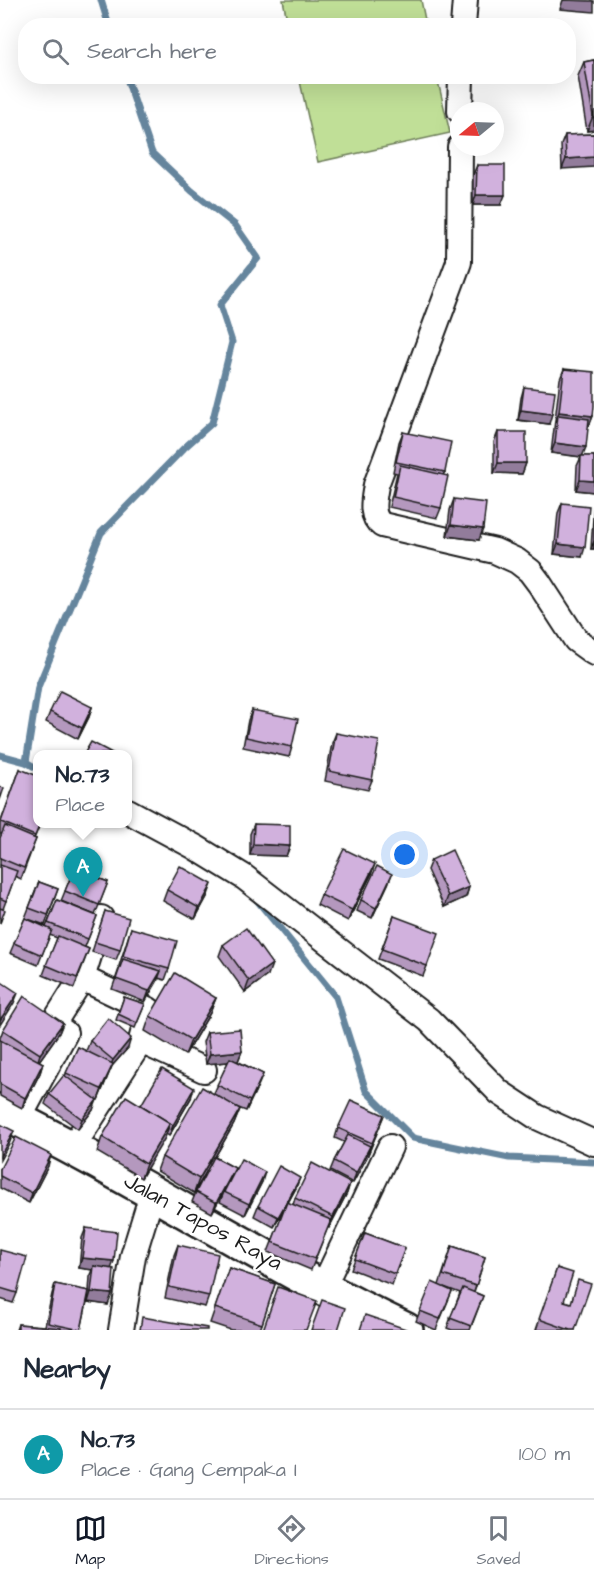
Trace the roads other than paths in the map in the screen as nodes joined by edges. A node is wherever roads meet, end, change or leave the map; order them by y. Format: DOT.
graph roads {
  1 [pos="465,0"];
  2 [pos="463,18"];
  3 [pos="461,84"];
  4 [pos="460,102"];
  5 [pos="460,156"];
  6 [pos="594,653"];
  7 [pos="132,813"];
  8 [pos="101,918"];
  9 [pos="82,978"];
  10 [pos="141,1041"];
  11 [pos="204,1070"];
  12 [pos="9,1116"];
  13 [pos="594,1143"];
  14 [pos="390,1147"];
  15 [pos="72,1148"];
  16 [pos="152,1194"];
  17 [pos="322,1289"];
  18 [pos="352,1318"];
  19 [pos="121,1330"];
  20 [pos="406,1330"];
  1 -- 2 [label="street"];
  3 -- 4 [label="street"];
  5 -- 6 [label="street"];
  7 -- 13 [label="street"];
  8 -- 9 [label="street"];
  9 -- 10 [label="street"];
  9 -- 12 [label="street"];
  10 -- 11 [label="street"];
  10 -- 15 [label="street"];
  12 -- 15 [label="main road, Jalan Tapos Raya"];
  14 -- 17 [label="street"];
  15 -- 16 [label="main road, Jalan Tapos Raya"];
  16 -- 17 [label="main road, Jalan Tapos Raya"];
  16 -- 19 [label="street"];
  17 -- 18 [label="main road, Jalan Tapos Raya"];
  18 -- 20 [label="main road, Jalan Tapos Raya"];
}
